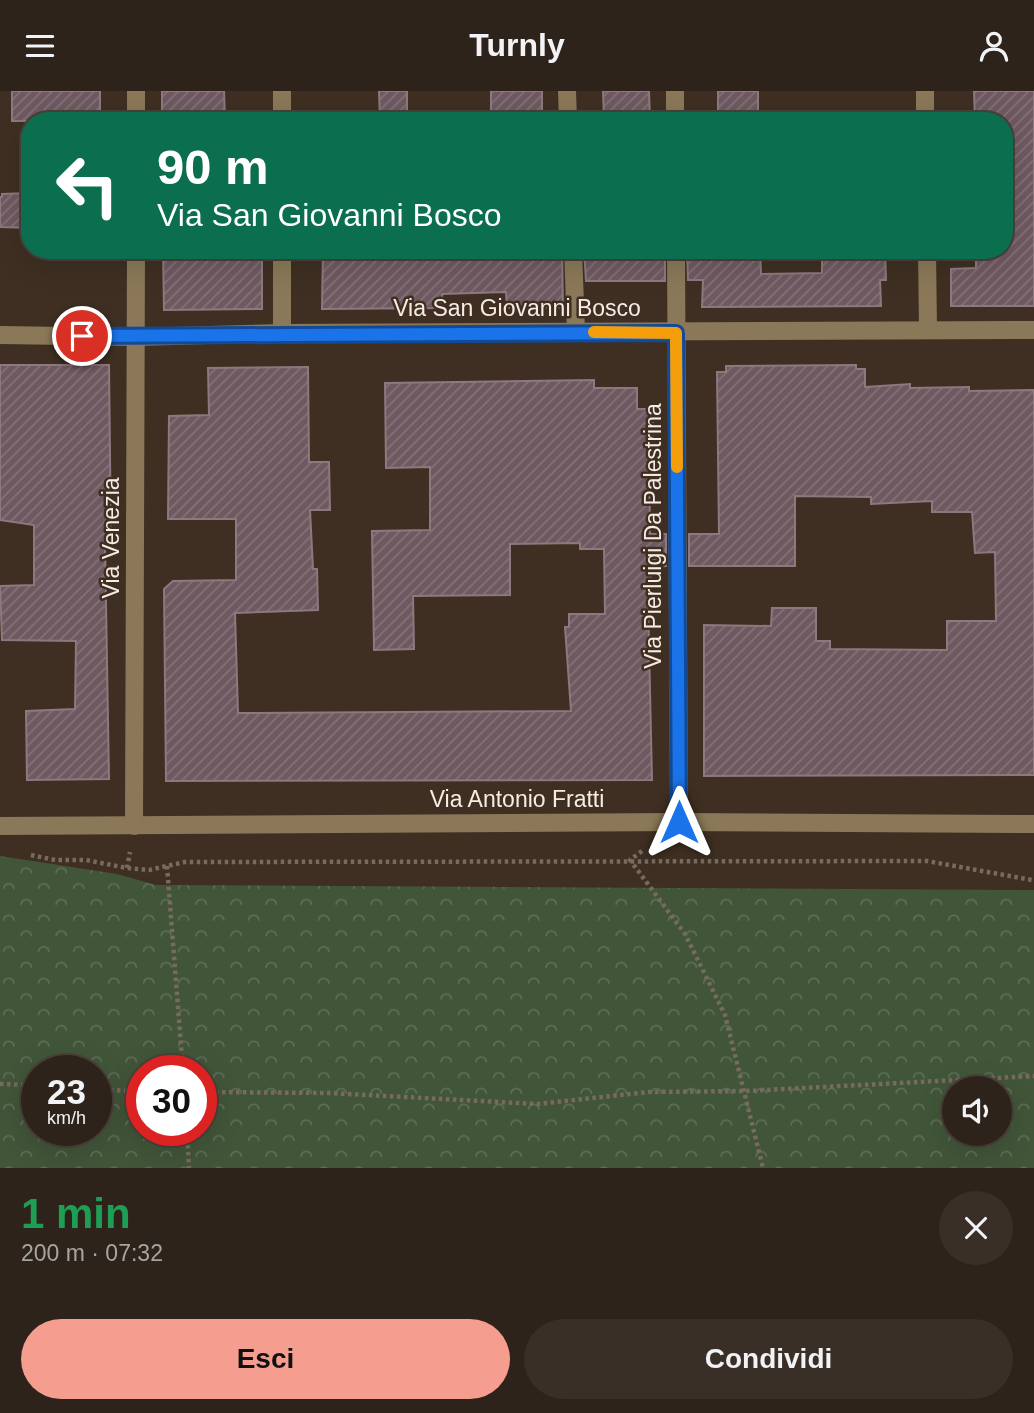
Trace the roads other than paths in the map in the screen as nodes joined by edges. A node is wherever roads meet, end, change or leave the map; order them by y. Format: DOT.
graph roads {
  1 [pos="136,91"];
  2 [pos="282,91"];
  3 [pos="567,91"];
  4 [pos="675,91"];
  5 [pos="925,91"];
  6 [pos="136,112"];
  7 [pos="282,112"];
  8 [pos="568,112"];
  9 [pos="675,112"];
  10 [pos="925,112"];
  11 [pos="136,259"];
  12 [pos="282,259"];
  13 [pos="573,259"];
  14 [pos="676,259"];
  15 [pos="927,259"];
  16 [pos="928,330"];
  17 [pos="1034,330"];
  18 [pos="576,332"];
  19 [pos="282,333"];
  20 [pos="676,333"];
  21 [pos="0,335"];
  22 [pos="136,337"];
  23 [pos="679,822"];
  24 [pos="1034,824"];
  25 [pos="0,826"];
  26 [pos="134,826"];
  1 -- 6 [label="street"];
  2 -- 7 [label="street"];
  3 -- 8 [label="street"];
  4 -- 9 [label="street"];
  5 -- 10 [label="street"];
  11 -- 22 [label="street, Via Venezia"];
  12 -- 19 [label="street"];
  13 -- 18 [label="street"];
  14 -- 20 [label="street, Via Pierluigi Da Palestrina"];
  15 -- 16 [label="street"];
  16 -- 17 [label="street, Via San Giovanni Bosco"];
  16 -- 20 [label="street, Via San Giovanni Bosco"];
  18 -- 19 [label="street, Via San Giovanni Bosco"];
  18 -- 20 [label="street, Via San Giovanni Bosco"];
  19 -- 22 [label="street, Via San Giovanni Bosco"];
  20 -- 23 [label="street, Via Pierluigi Da Palestrina"];
  21 -- 22 [label="street, Via San Giovanni Bosco"];
  22 -- 26 [label="street, Via Venezia"];
  23 -- 24 [label="street, Via Antonio Fratti"];
  23 -- 26 [label="street, Via Antonio Fratti"];
  25 -- 26 [label="street, Via Antonio Fratti"];
}
